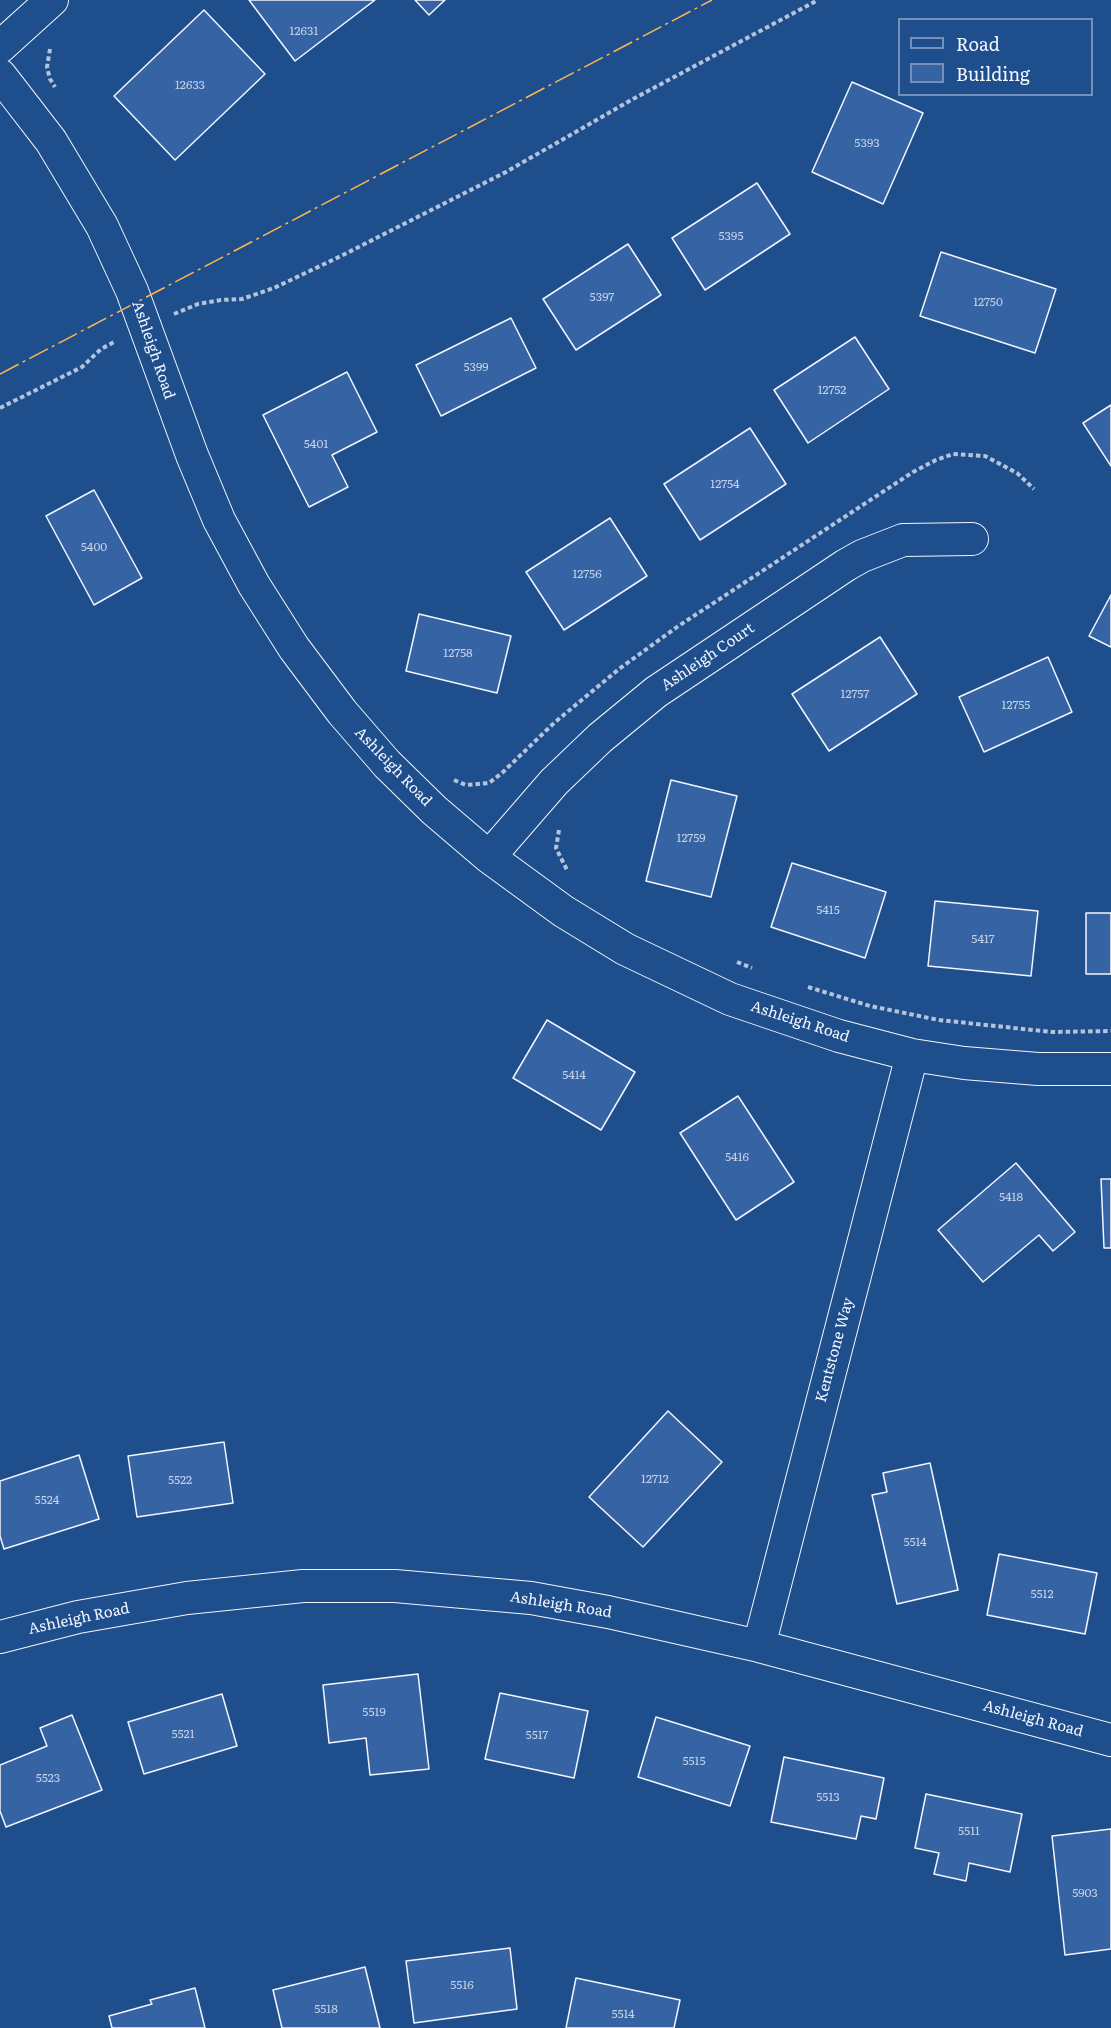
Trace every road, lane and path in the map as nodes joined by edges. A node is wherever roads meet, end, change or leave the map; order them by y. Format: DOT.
graph roads {
  1 [pos="52,0"];
  2 [pos="819,0"];
  3 [pos="51,46"];
  4 [pos="0,47"];
  5 [pos="0,75"];
  6 [pos="56,88"];
  7 [pos="173,304"];
  8 [pos="176,314"];
  9 [pos="180,323"];
  10 [pos="145,327"];
  11 [pos="0,408"];
  12 [pos="1034,489"];
  13 [pos="972,539"];
  14 [pos="452,779"];
  15 [pos="560,828"];
  16 [pos="489,857"];
  17 [pos="573,875"];
  18 [pos="731,960"];
  19 [pos="760,971"];
  20 [pos="799,984"];
  21 [pos="1111,1031"];
  22 [pos="912,1055"];
  23 [pos="1111,1069"];
  24 [pos="0,1637"];
  25 [pos="759,1646"];
  26 [pos="1111,1740"];
  1 -- 4 [label="street"];
  2 -- 8 [label="path"];
  3 -- 6 [label="path"];
  5 -- 10 [label="street, Ashleigh Road"];
  7 -- 8 [label="path"];
  8 -- 9 [label="path"];
  8 -- 10 [label="path"];
  10 -- 11 [label="path"];
  10 -- 16 [label="street, Ashleigh Road"];
  12 -- 14 [label="path"];
  13 -- 16 [label="street, Ashleigh Court"];
  15 -- 17 [label="path"];
  16 -- 22 [label="street, Ashleigh Road"];
  18 -- 19 [label="path"];
  20 -- 21 [label="path"];
  22 -- 23 [label="street, Ashleigh Road"];
  22 -- 25 [label="street, Kentstone Way"];
  24 -- 25 [label="street, Ashleigh Road"];
  25 -- 26 [label="street, Ashleigh Road"];
}
